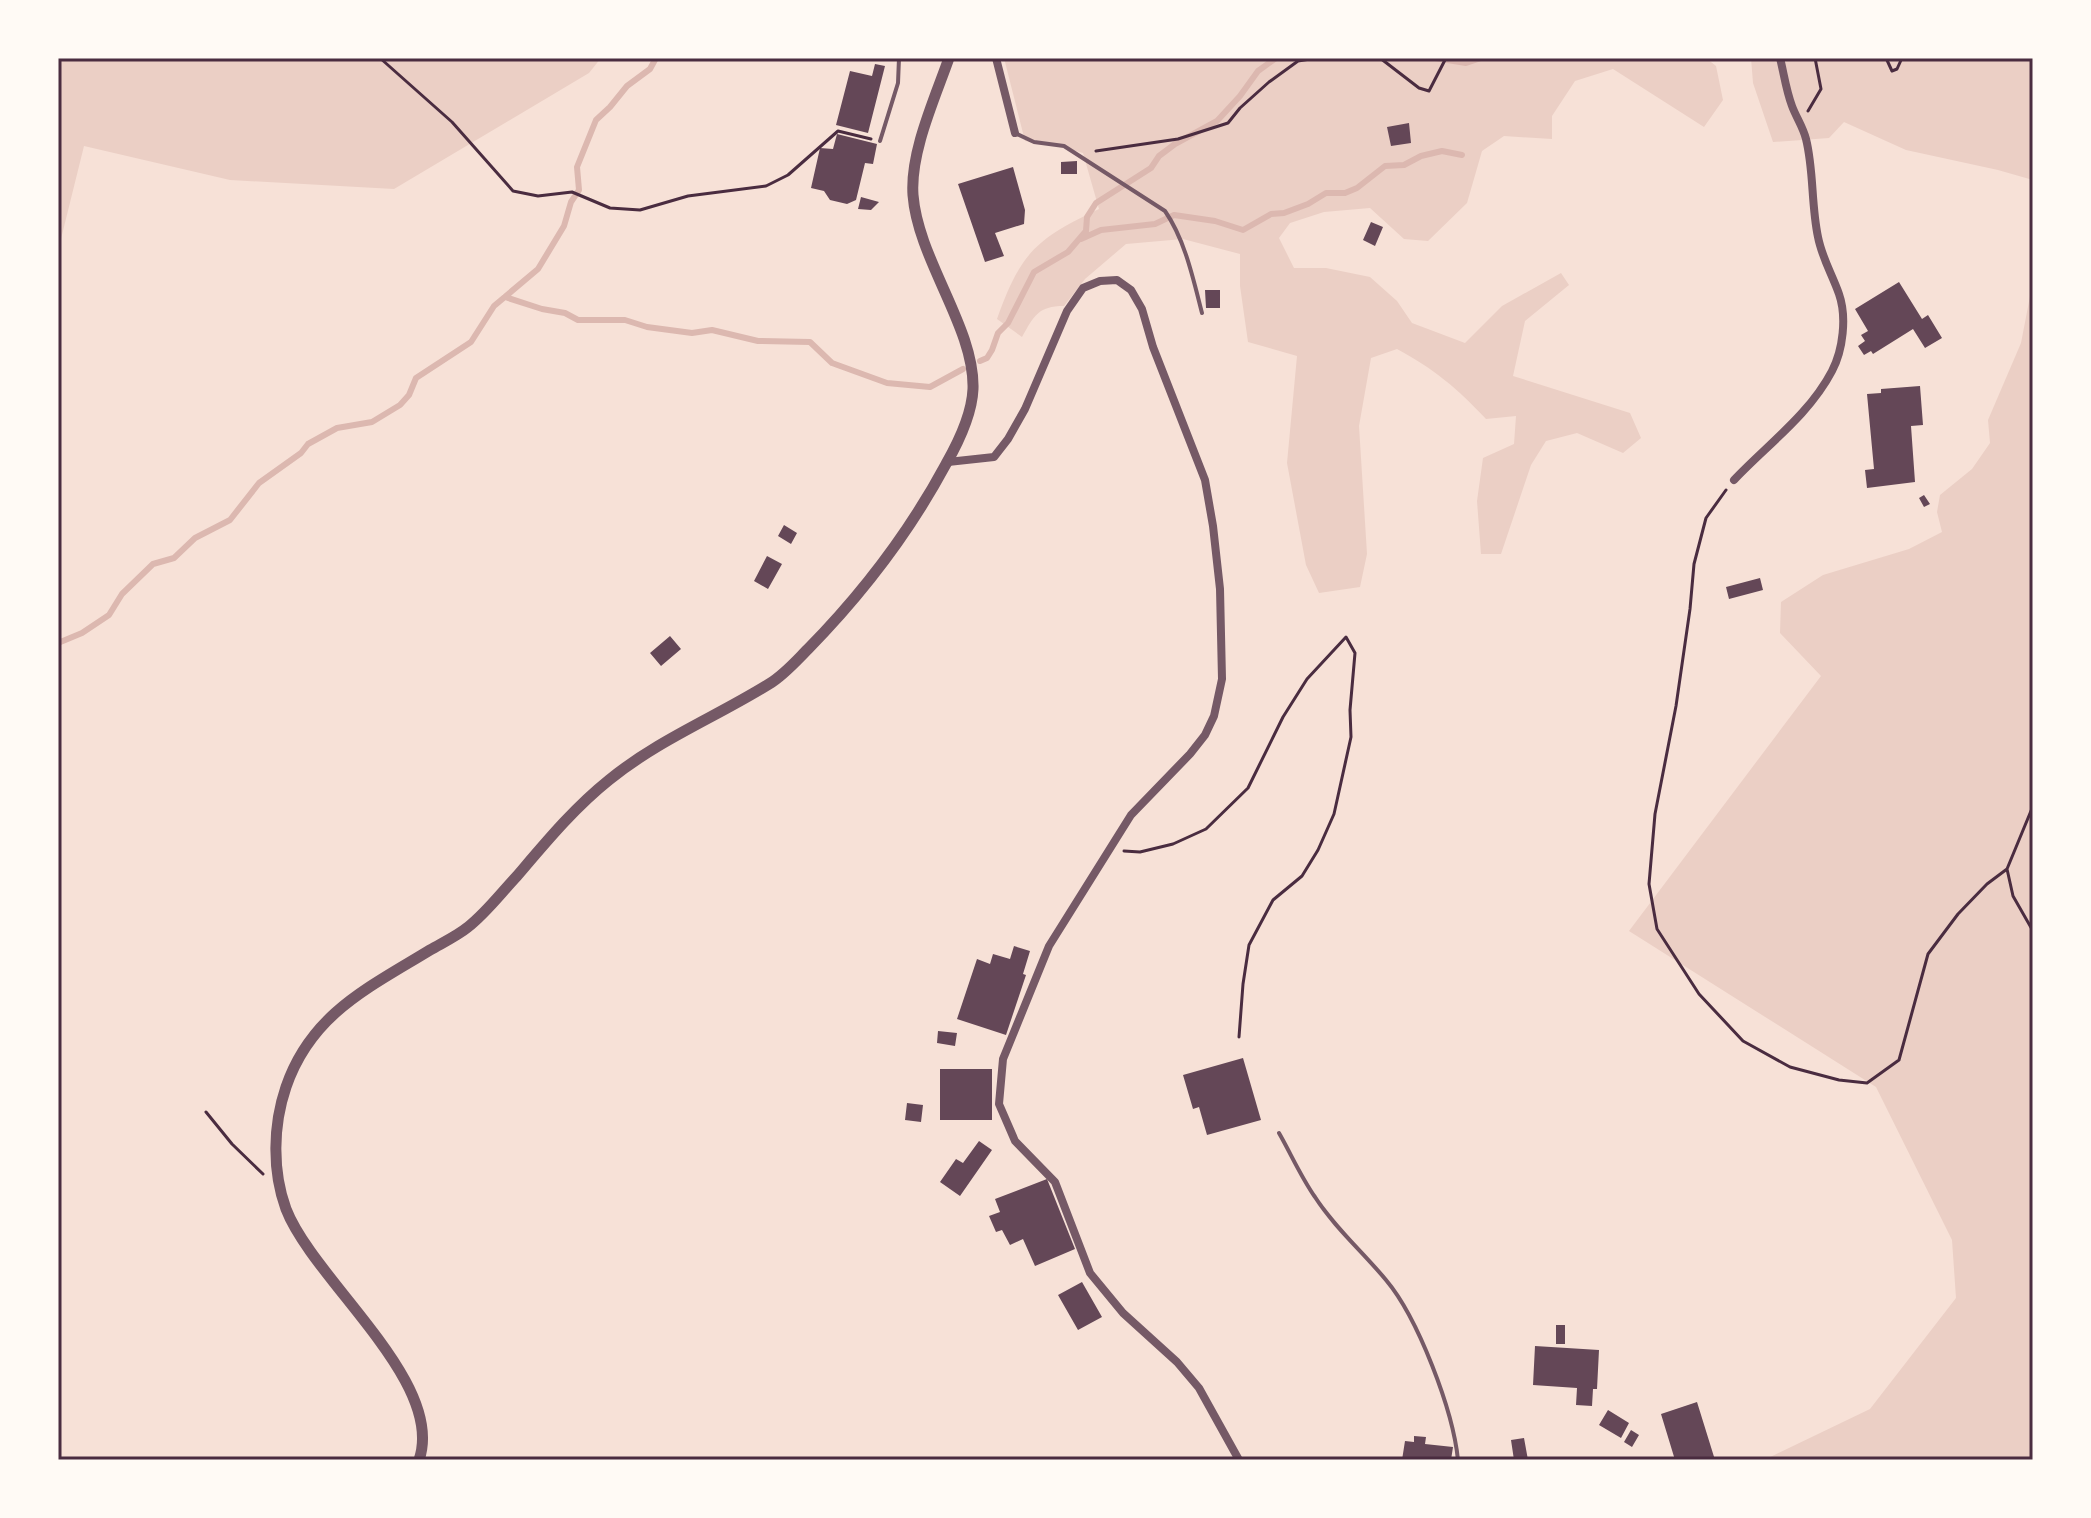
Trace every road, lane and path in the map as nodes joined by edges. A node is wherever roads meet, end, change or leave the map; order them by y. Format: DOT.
graph roads {
  1 [pos="380,58"];
  2 [pos="899,58"];
  3 [pos="949,58"];
  4 [pos="996,58"];
  5 [pos="1316,58"];
  6 [pos="1380,58"];
  7 [pos="1446,58"];
  8 [pos="1780,58"];
  9 [pos="1815,58"];
  10 [pos="1886,58"];
  11 [pos="1902,58"];
  12 [pos="1799,118"];
  13 [pos="1015,133"];
  14 [pos="880,141"];
  15 [pos="1080,154"];
  16 [pos="1202,313"];
  17 [pos="948,462"];
  18 [pos="1734,480"];
  19 [pos="2033,806"];
  20 [pos="1108,850"];
  21 [pos="2007,869"];
  22 [pos="2033,931"];
  23 [pos="1239,1037"];
  24 [pos="206,1112"];
  25 [pos="1279,1133"];
  26 [pos="279,1187"];
  27 [pos="419,1460"];
  28 [pos="1239,1460"];
  29 [pos="1458,1460"];
  1 -- 14 [label="path"];
  2 -- 14 [label="lane"];
  3 -- 17 [label="street"];
  4 -- 13 [label="street"];
  5 -- 15 [label="path"];
  6 -- 7 [label="path"];
  8 -- 12 [label="street"];
  9 -- 12 [label="path"];
  10 -- 11 [label="path"];
  12 -- 18 [label="street"];
  13 -- 15 [label="lane"];
  15 -- 16 [label="lane"];
  17 -- 20 [label="street"];
  17 -- 26 [label="street"];
  18 -- 21 [label="path"];
  19 -- 21 [label="path"];
  20 -- 23 [label="path"];
  20 -- 28 [label="street"];
  21 -- 22 [label="path"];
  24 -- 26 [label="path"];
  25 -- 29 [label="lane"];
  26 -- 27 [label="street"];
}
